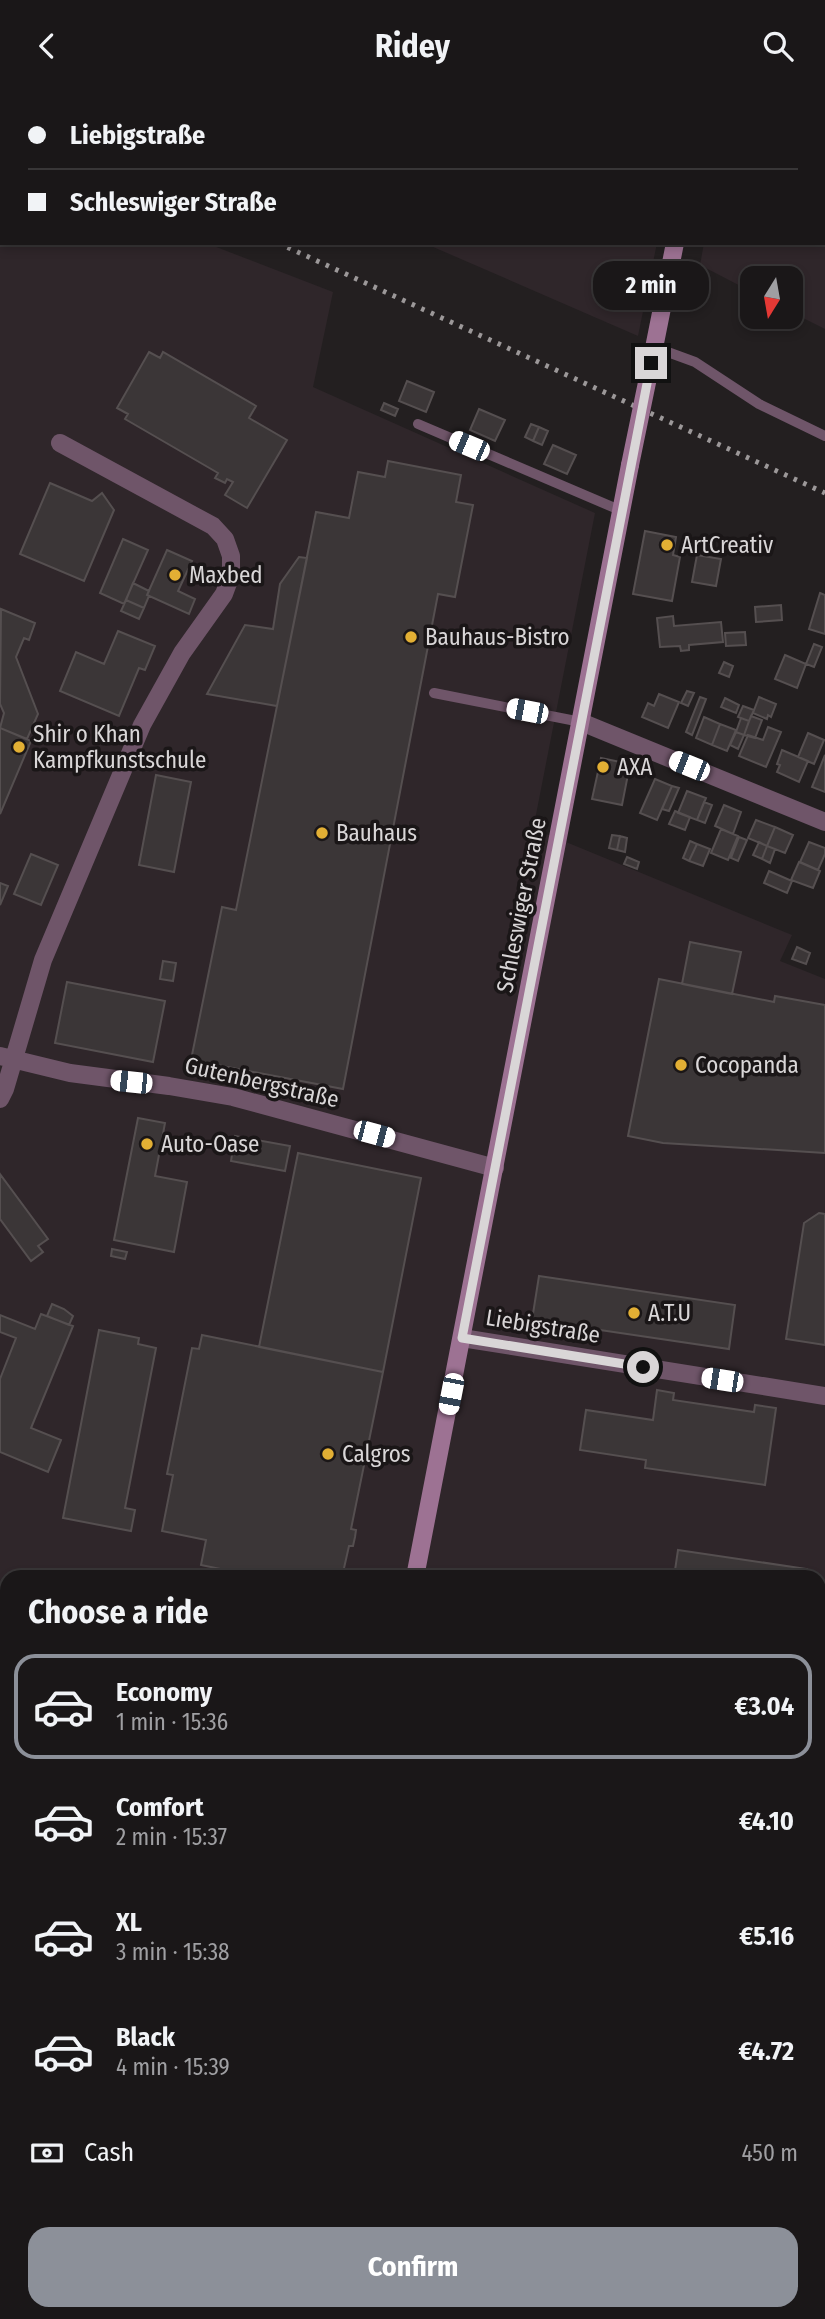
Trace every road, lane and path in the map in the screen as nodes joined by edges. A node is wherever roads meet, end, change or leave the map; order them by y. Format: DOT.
graph roads {
  1 [pos="675,245"];
  2 [pos="652,355"];
  3 [pos="418,424"];
  4 [pos="825,436"];
  5 [pos="60,443"];
  6 [pos="622,511"];
  7 [pos="434,693"];
  8 [pos="581,722"];
  9 [pos="825,822"];
  10 [pos="7,1058"];
  11 [pos="0,1099"];
  12 [pos="495,1168"];
  13 [pos="462,1338"];
  14 [pos="825,1396"];
  15 [pos="416,1570"];
  1 -- 2 [label="main road, Schleswiger Straße"];
  2 -- 4 [label="lane"];
  2 -- 6 [label="main road, Schleswiger Straße, bridge"];
  3 -- 6 [label="lane"];
  5 -- 10 [label="street"];
  6 -- 8 [label="main road, Schleswiger Straße"];
  7 -- 8 [label="lane"];
  8 -- 9 [label="street"];
  8 -- 12 [label="main road, Schleswiger Straße"];
  10 -- 11 [label="street"];
  10 -- 12 [label="street, Gutenbergstraße"];
  12 -- 13 [label="main road, Schleswiger Straße"];
  13 -- 14 [label="street, Liebigstraße"];
  13 -- 15 [label="main road, Schleswiger Straße"];
}
